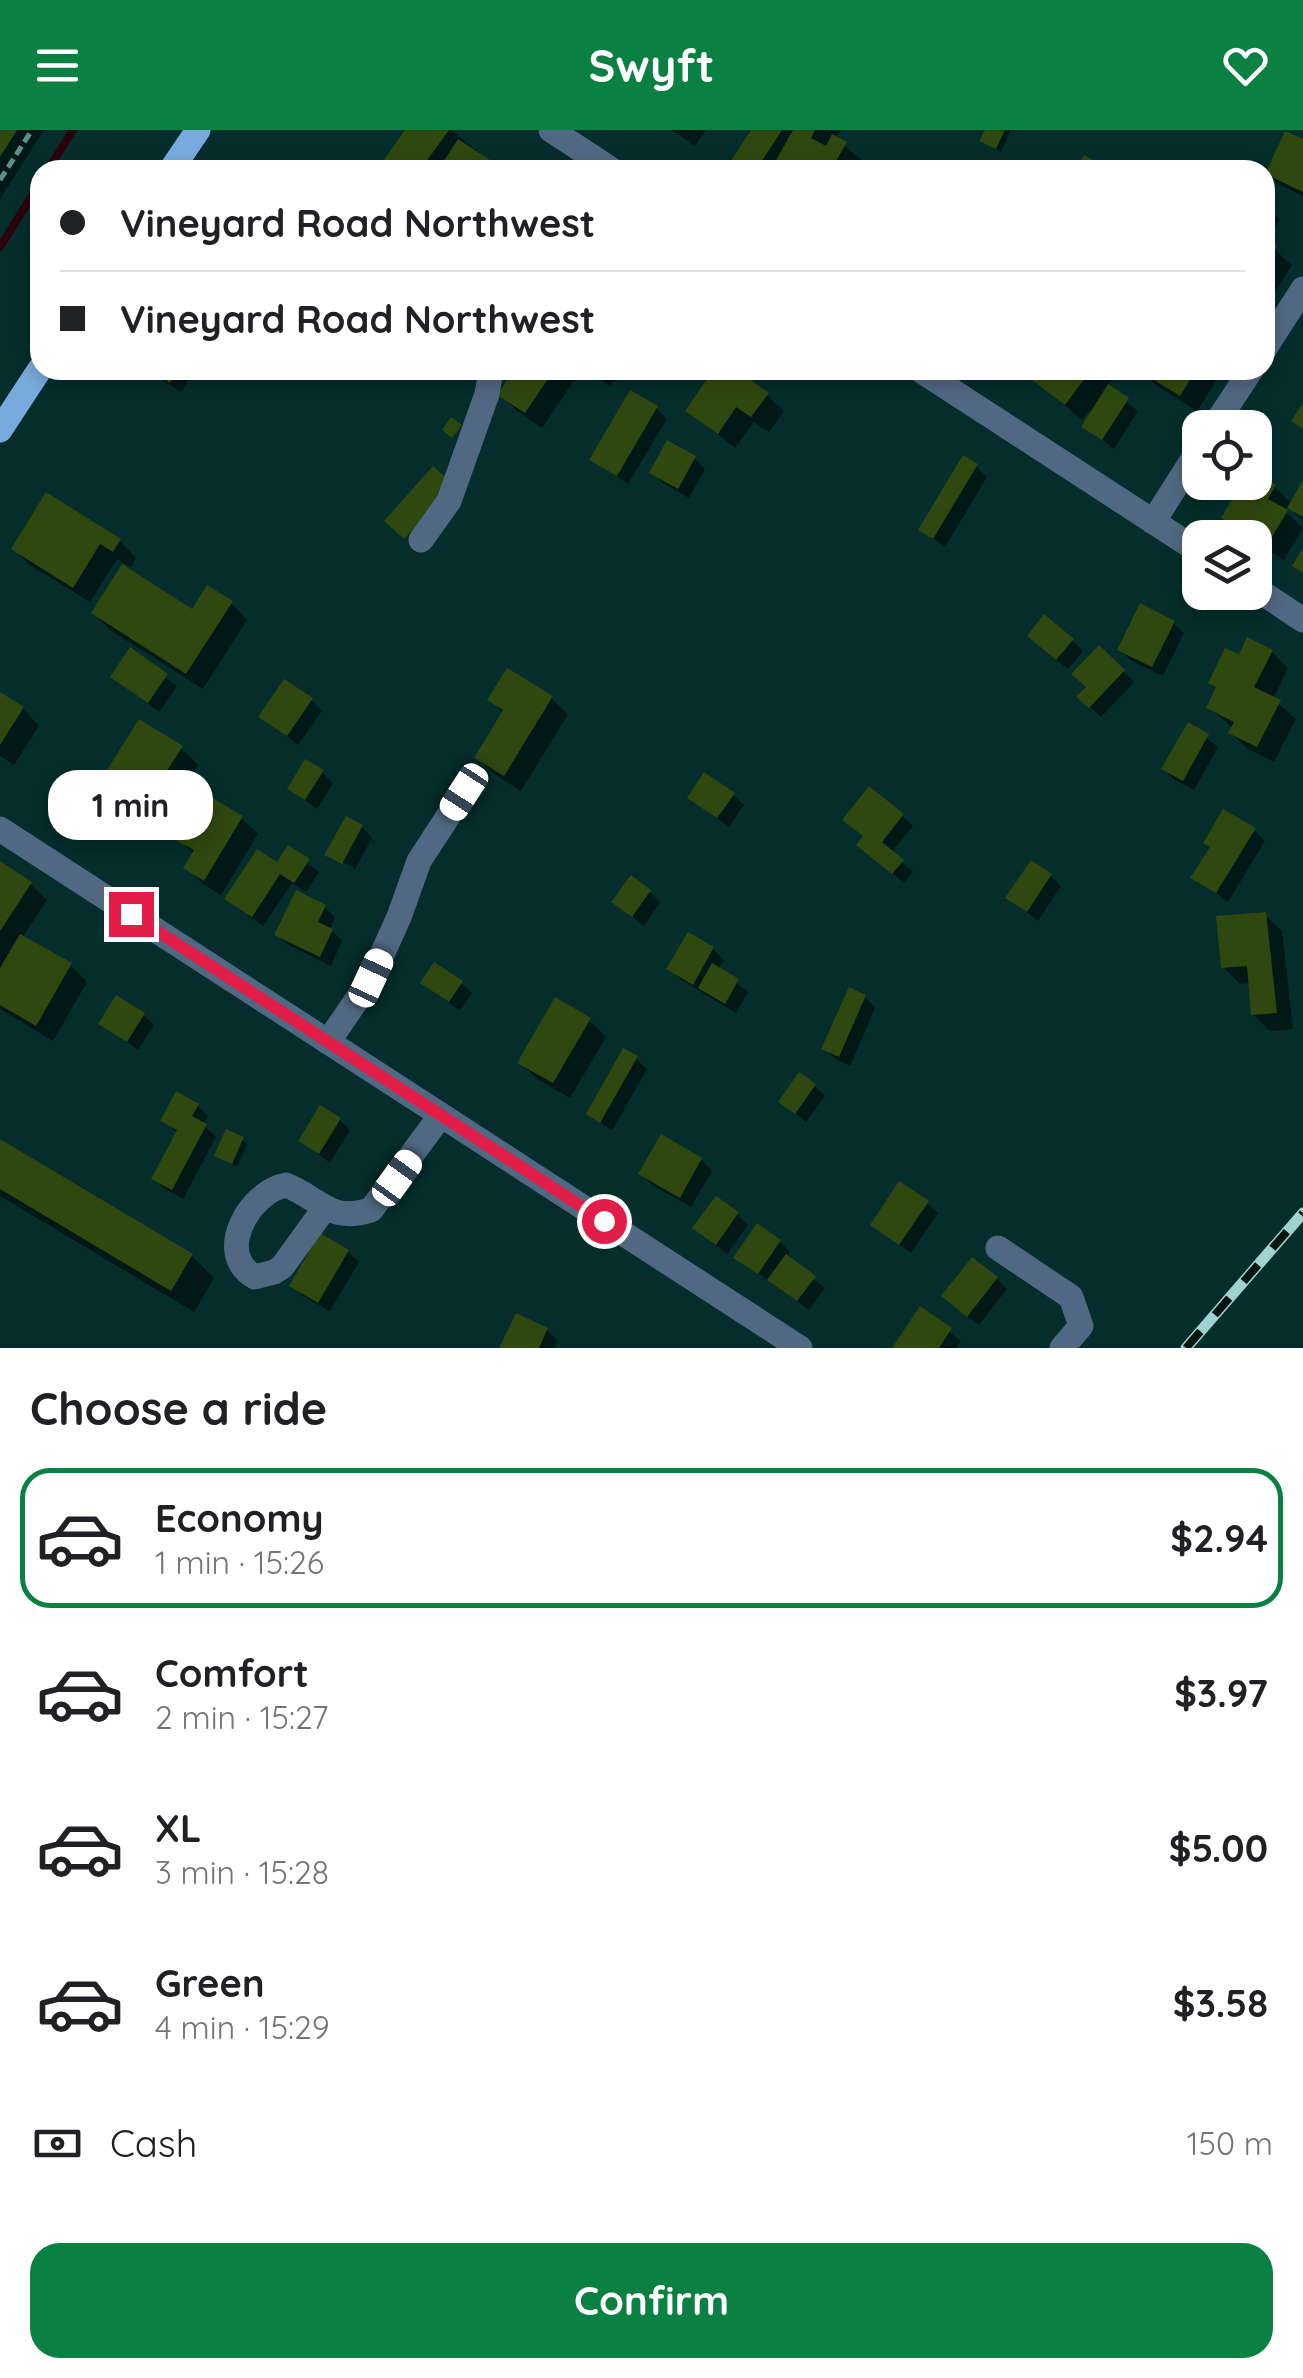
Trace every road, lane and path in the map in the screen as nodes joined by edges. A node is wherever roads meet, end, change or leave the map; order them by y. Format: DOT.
graph roads {
  1 [pos="32,130"];
  2 [pos="198,130"];
  3 [pos="551,130"];
  4 [pos="178,160"];
  5 [pos="592,160"];
  6 [pos="0,180"];
  7 [pos="1303,289"];
  8 [pos="1275,332"];
  9 [pos="33,380"];
  10 [pos="489,380"];
  11 [pos="935,380"];
  12 [pos="1244,380"];
  13 [pos="1225,410"];
  14 [pos="0,430"];
  15 [pos="1182,476"];
  16 [pos="1153,522"];
  17 [pos="421,540"];
  18 [pos="1182,541"];
  19 [pos="1272,599"];
  20 [pos="1303,620"];
  21 [pos="464,792"];
  22 [pos="0,830"];
  23 [pos="328,1042"];
  24 [pos="440,1115"];
  25 [pos="324,1208"];
  26 [pos="998,1248"];
  27 [pos="800,1348"];
  28 [pos="1062,1348"];
  1 -- 6 [label="path"];
  2 -- 4 [label="main road"];
  3 -- 5 [label="street"];
  7 -- 8 [label="street"];
  9 -- 14 [label="main road"];
  10 -- 17 [label="street"];
  11 -- 16 [label="street"];
  12 -- 13 [label="street"];
  15 -- 16 [label="street"];
  16 -- 18 [label="street"];
  19 -- 20 [label="street"];
  21 -- 23 [label="street"];
  22 -- 23 [label="street"];
  23 -- 24 [label="street"];
  24 -- 25 [label="street"];
  24 -- 27 [label="street"];
  26 -- 28 [label="street"];
}
